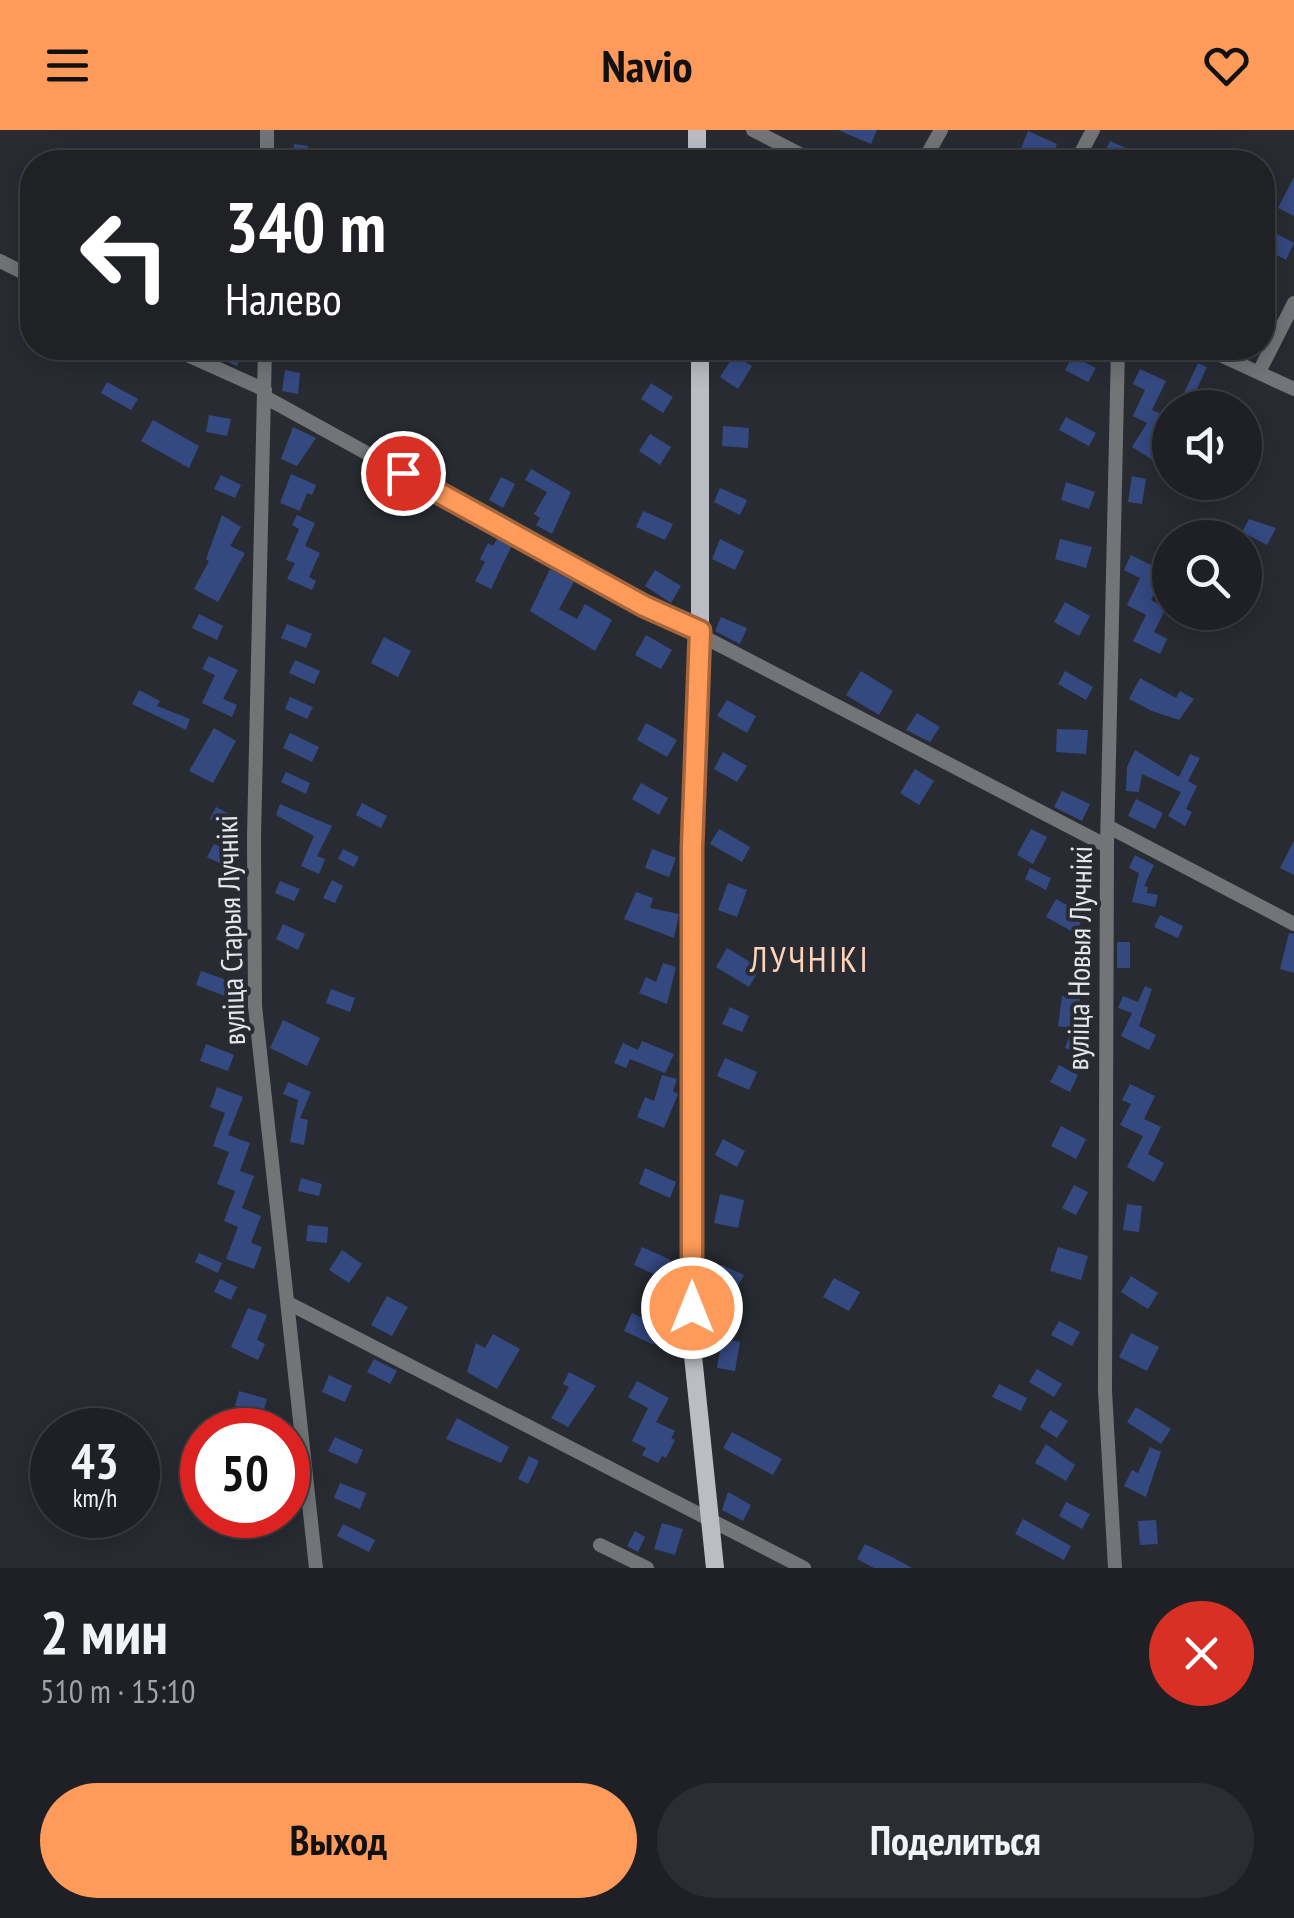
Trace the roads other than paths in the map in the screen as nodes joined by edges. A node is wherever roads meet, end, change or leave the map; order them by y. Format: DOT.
graph roads {
  1 [pos="753,130"];
  2 [pos="792,150"];
  3 [pos="1294,303"];
  4 [pos="1275,339"];
  5 [pos="197,360"];
  6 [pos="265,360"];
  7 [pos="700,360"];
  8 [pos="1118,360"];
  9 [pos="1232,360"];
  10 [pos="1264,360"];
  11 [pos="1259,372"];
  12 [pos="1294,389"];
  13 [pos="265,393"];
  14 [pos="700,631"];
  15 [pos="1109,827"];
  16 [pos="1107,846"];
  17 [pos="1294,924"];
  18 [pos="290,1304"];
  19 [pos="710,1518"];
  20 [pos="600,1545"];
  21 [pos="316,1568"];
  22 [pos="647,1568"];
  23 [pos="715,1568"];
  24 [pos="804,1568"];
  25 [pos="1115,1568"];
  1 -- 2 [label="street"];
  3 -- 4 [label="street"];
  5 -- 13 [label="street"];
  6 -- 13 [label="street, вуліца Старыя Лучнікі"];
  7 -- 14 [label="main road"];
  8 -- 15 [label="street, вуліца Новыя Лучнікі"];
  9 -- 11 [label="street"];
  10 -- 11 [label="street"];
  11 -- 12 [label="street"];
  13 -- 14 [label="street"];
  13 -- 18 [label="street, вуліца Старыя Лучнікі"];
  14 -- 16 [label="street"];
  14 -- 19 [label="main road"];
  15 -- 16 [label="street, вуліца Новыя Лучнікі"];
  15 -- 17 [label="street"];
  16 -- 25 [label="street, вуліца Новыя Лучнікі"];
  18 -- 19 [label="street"];
  18 -- 21 [label="street, вуліца Старыя Лучнікі"];
  19 -- 23 [label="main road"];
  19 -- 24 [label="street"];
  20 -- 22 [label="street"];
}
